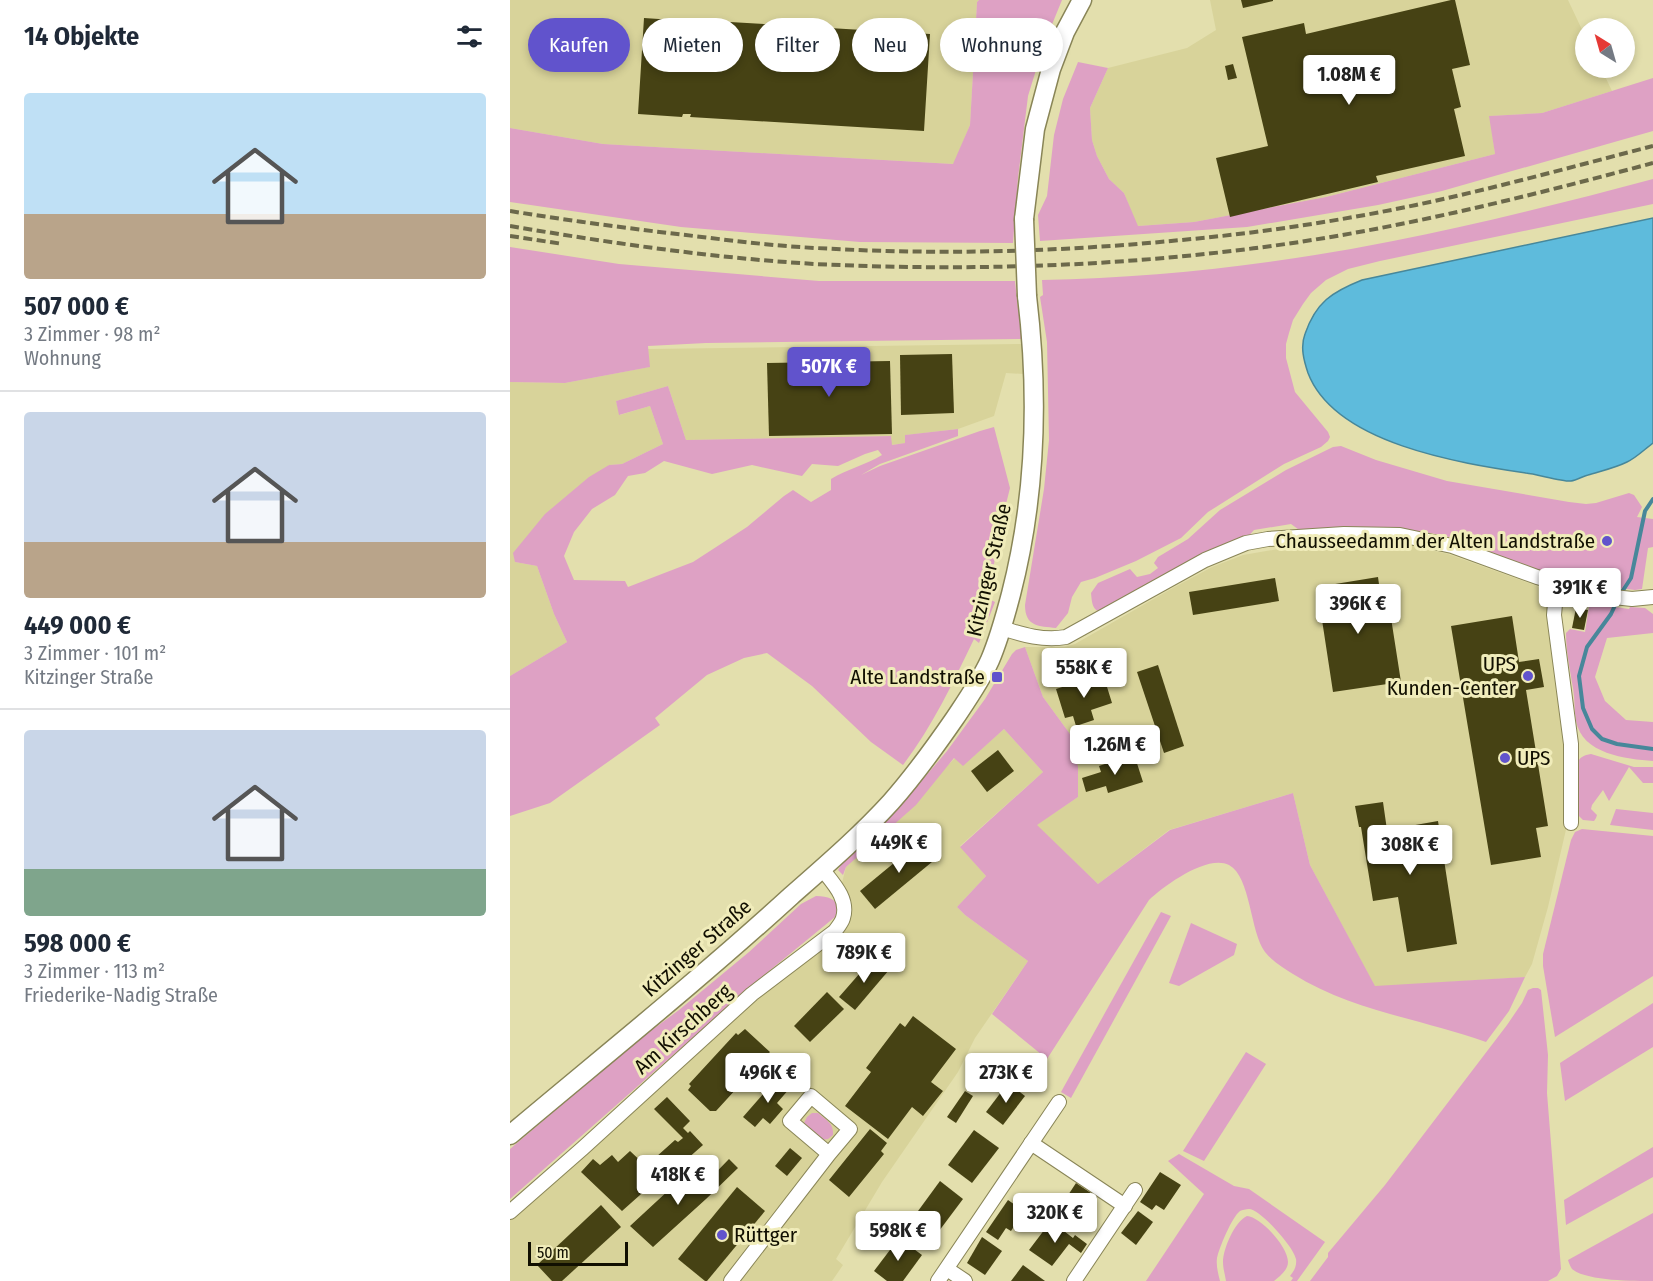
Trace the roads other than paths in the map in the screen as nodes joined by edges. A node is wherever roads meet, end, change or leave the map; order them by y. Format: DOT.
graph roads {
  1 [pos="1082,0"];
  2 [pos="1563,586"];
  3 [pos="1651,602"];
  4 [pos="1002,628"];
  5 [pos="1571,823"];
  6 [pos="822,869"];
  7 [pos="1059,1102"];
  8 [pos="510,1135"];
  9 [pos="1031,1143"];
  10 [pos="829,1154"];
  11 [pos="1135,1190"];
  12 [pos="1125,1206"];
  13 [pos="510,1212"];
  14 [pos="947,1269"];
  15 [pos="731,1281"];
  16 [pos="938,1281"];
  17 [pos="965,1281"];
  18 [pos="1074,1281"];
  1 -- 4 [label="street, Kitzinger Straße, bridge"];
  2 -- 3 [label="street"];
  2 -- 4 [label="street"];
  2 -- 5 [label="street"];
  4 -- 6 [label="street, Kitzinger Straße"];
  6 -- 8 [label="street, Kitzinger Straße"];
  6 -- 13 [label="street, Am Kirschberg"];
  7 -- 9 [label="street"];
  9 -- 12 [label="street"];
  9 -- 14 [label="street"];
  10 -- 15 [label="street"];
  11 -- 12 [label="street"];
  12 -- 18 [label="street"];
  14 -- 16 [label="street"];
  14 -- 17 [label="street"];
}
